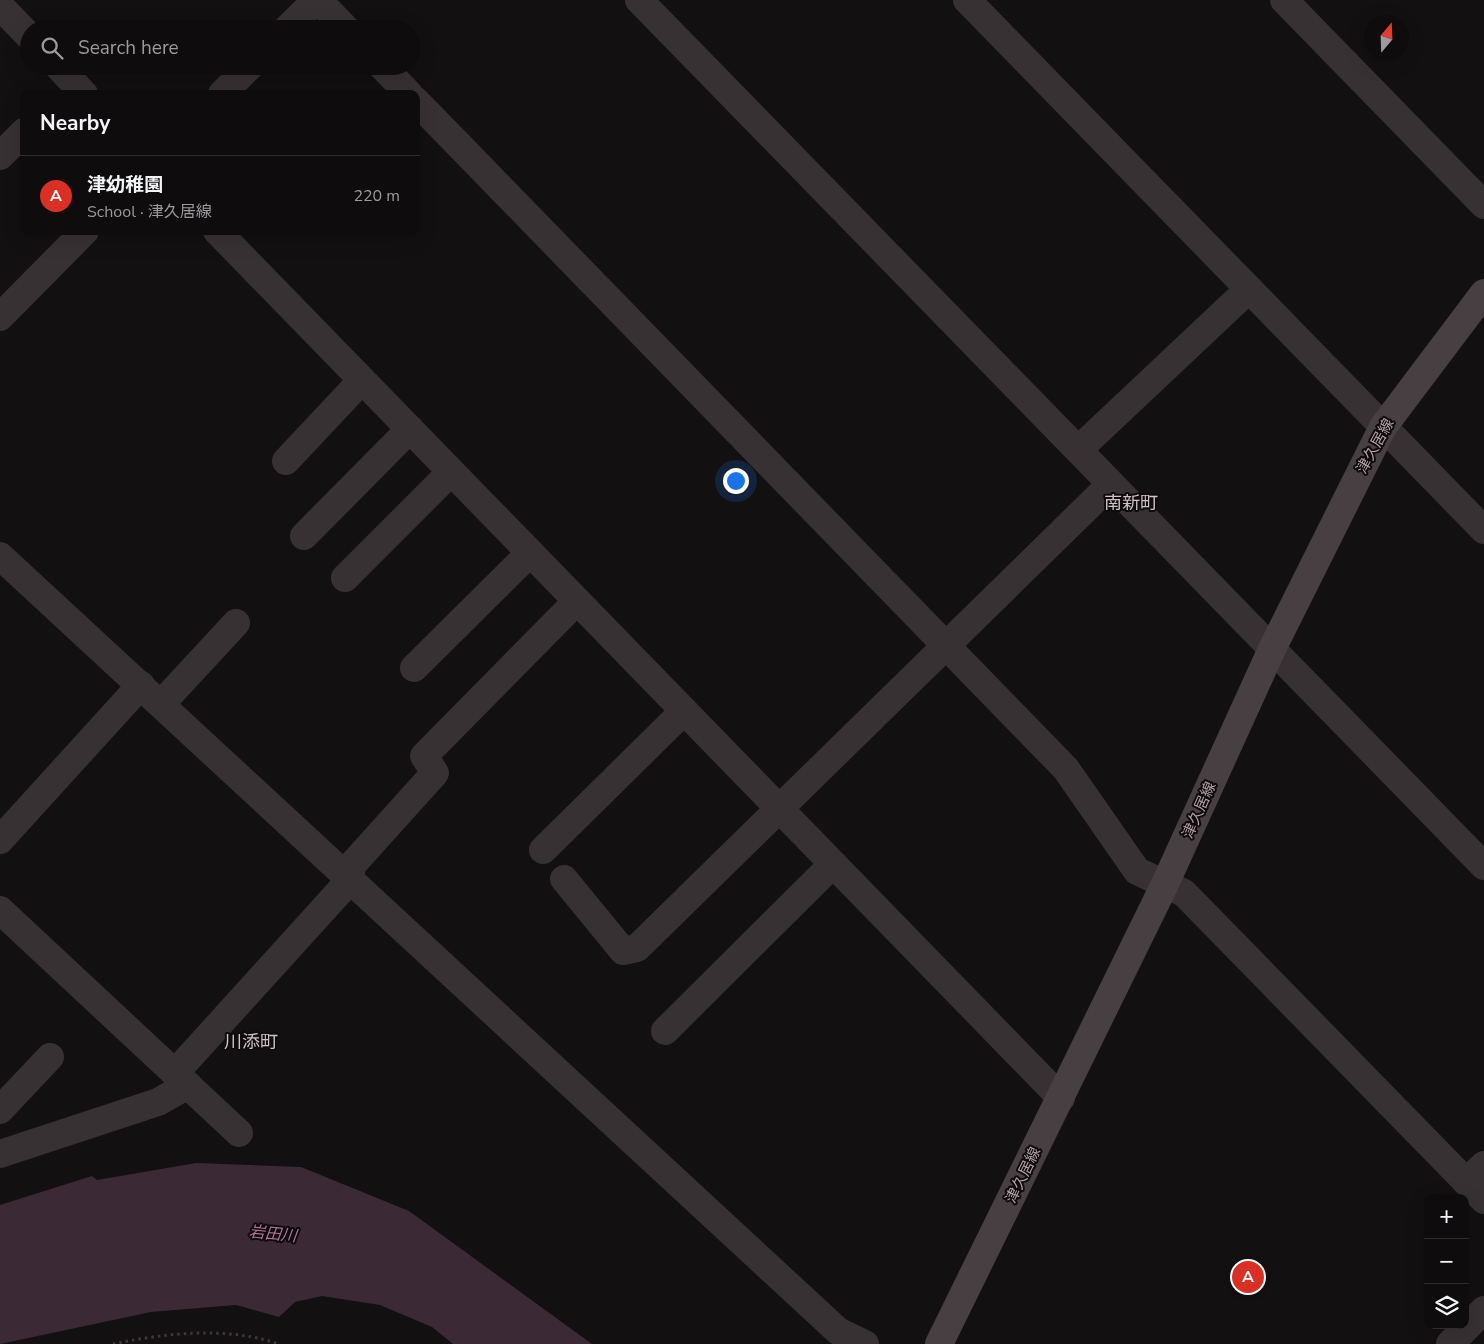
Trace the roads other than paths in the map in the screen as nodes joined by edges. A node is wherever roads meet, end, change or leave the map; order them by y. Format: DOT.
graph roads {
  1 [pos="317,0"];
  2 [pos="638,0"];
  3 [pos="967,0"];
  4 [pos="1284,0"];
  5 [pos="0,6"];
  6 [pos="296,20"];
  7 [pos="337,20"];
  8 [pos="20,27"];
  9 [pos="241,75"];
  10 [pos="391,75"];
  11 [pos="226,90"];
  12 [pos="405,90"];
  13 [pos="420,105"];
  14 [pos="20,136"];
  15 [pos="0,156"];
  16 [pos="1484,205"];
  17 [pos="81,235"];
  18 [pos="221,235"];
  19 [pos="1249,289"];
  20 [pos="1484,293"];
  21 [pos="0,317"];
  22 [pos="362,380"];
  23 [pos="1383,427"];
  24 [pos="410,429"];
  25 [pos="1078,450"];
  26 [pos="286,461"];
  27 [pos="452,472"];
  28 [pos="1111,484"];
  29 [pos="1484,530"];
  30 [pos="304,536"];
  31 [pos="530,552"];
  32 [pos="0,556"];
  33 [pos="345,578"];
  34 [pos="577,601"];
  35 [pos="236,623"];
  36 [pos="946,646"];
  37 [pos="1272,649"];
  38 [pos="414,668"];
  39 [pos="141,685"];
  40 [pos="161,704"];
  41 [pos="684,711"];
  42 [pos="779,809"];
  43 [pos="0,840"];
  44 [pos="543,850"];
  45 [pos="833,864"];
  46 [pos="1484,866"];
  47 [pos="564,879"];
  48 [pos="350,880"];
  49 [pos="1165,884"];
  50 [pos="0,910"];
  51 [pos="665,1031"];
  52 [pos="50,1057"];
  53 [pos="181,1079"];
  54 [pos="1061,1098"];
  55 [pos="0,1110"];
  56 [pos="239,1133"];
  57 [pos="0,1154"];
  58 [pos="1478,1182"];
  59 [pos="1484,1310"];
  60 [pos="865,1344"];
  61 [pos="939,1344"];
  62 [pos="1450,1344"];
  1 -- 6 [label="street"];
  1 -- 7 [label="street"];
  2 -- 25 [label="street"];
  3 -- 19 [label="street"];
  4 -- 16 [label="street"];
  5 -- 8 [label="street"];
  9 -- 11 [label="street"];
  10 -- 12 [label="street"];
  13 -- 36 [label="street"];
  14 -- 15 [label="street"];
  17 -- 21 [label="street"];
  18 -- 22 [label="street"];
  19 -- 23 [label="street"];
  19 -- 25 [label="street"];
  20 -- 23 [label="main road, 津久居線"];
  22 -- 24 [label="street"];
  22 -- 26 [label="street"];
  23 -- 29 [label="street"];
  23 -- 37 [label="main road, 津久居線"];
  24 -- 27 [label="street"];
  24 -- 30 [label="street"];
  25 -- 28 [label="street"];
  27 -- 31 [label="street"];
  27 -- 33 [label="street"];
  28 -- 36 [label="street"];
  28 -- 37 [label="street"];
  31 -- 34 [label="street"];
  31 -- 38 [label="street"];
  32 -- 39 [label="street"];
  34 -- 41 [label="street"];
  34 -- 48 [label="street"];
  35 -- 40 [label="street"];
  36 -- 42 [label="street"];
  36 -- 49 [label="street"];
  37 -- 46 [label="street"];
  37 -- 49 [label="main road, 津久居線"];
  39 -- 40 [label="street"];
  39 -- 43 [label="street"];
  40 -- 48 [label="street"];
  41 -- 42 [label="street"];
  41 -- 44 [label="street"];
  42 -- 45 [label="street"];
  42 -- 47 [label="street"];
  45 -- 51 [label="street"];
  45 -- 54 [label="street"];
  48 -- 53 [label="street"];
  48 -- 60 [label="street"];
  49 -- 54 [label="main road, 津久居線"];
  49 -- 58 [label="street"];
  50 -- 53 [label="street"];
  52 -- 55 [label="street"];
  53 -- 56 [label="street"];
  53 -- 57 [label="street"];
  54 -- 61 [label="main road, 津久居線"];
  59 -- 62 [label="street"];
}
